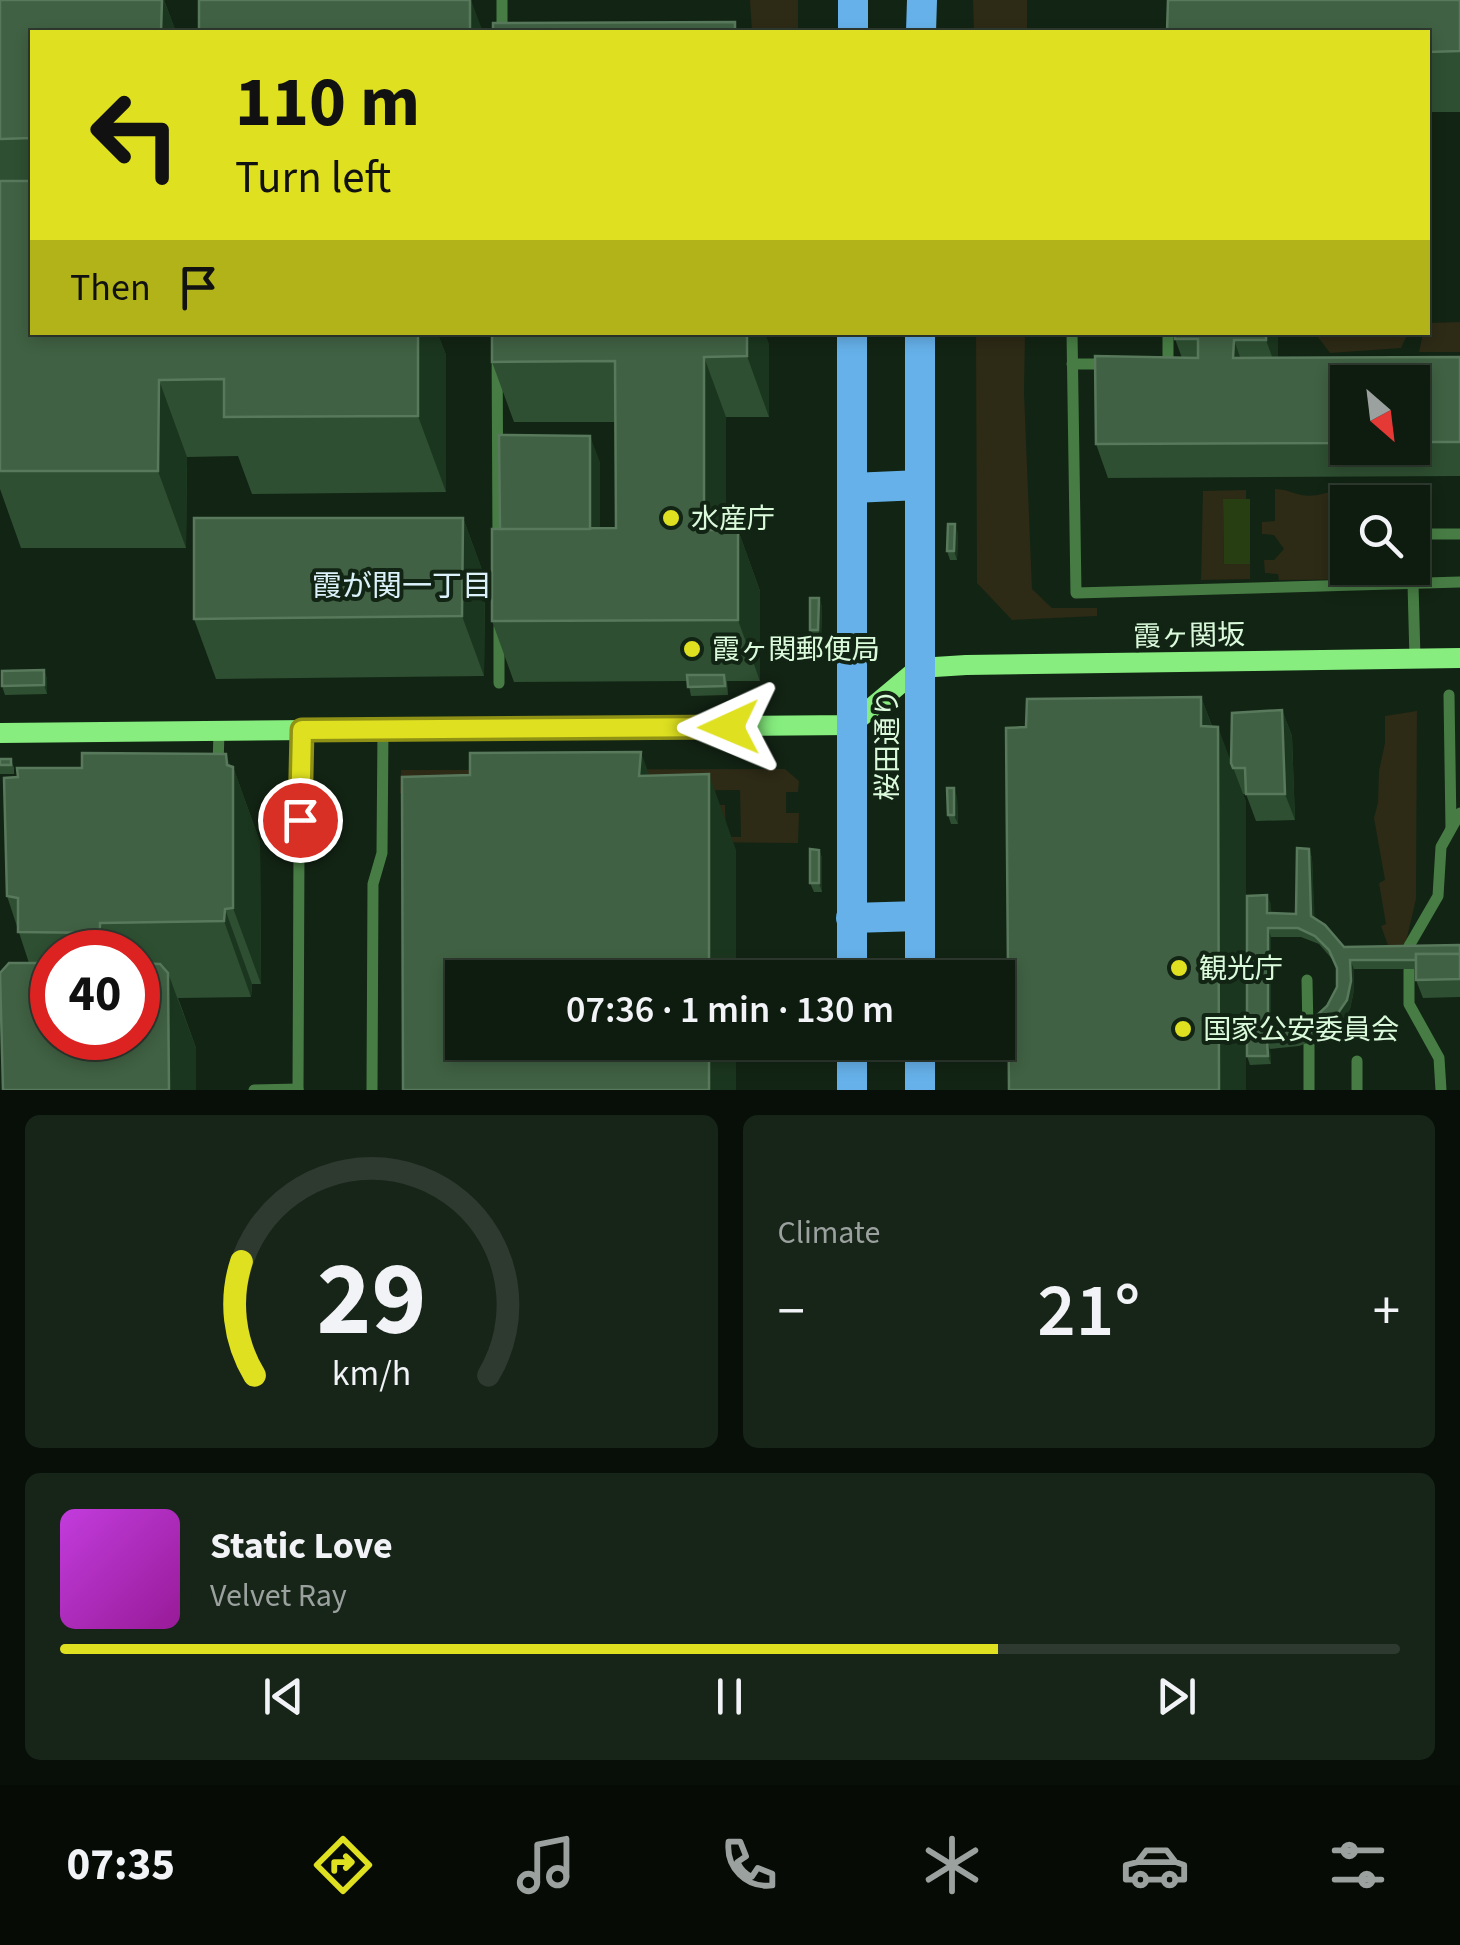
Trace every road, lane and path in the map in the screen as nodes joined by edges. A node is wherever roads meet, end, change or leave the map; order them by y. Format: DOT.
graph roads {
  1 [pos="502,0"];
  2 [pos="853,0"];
  3 [pos="922,0"];
  4 [pos="502,30"];
  5 [pos="853,30"];
  6 [pos="922,30"];
  7 [pos="497,335"];
  8 [pos="852,335"];
  9 [pos="920,335"];
  10 [pos="1072,335"];
  11 [pos="1168,335"];
  12 [pos="1072,364"];
  13 [pos="1110,364"];
  14 [pos="1149,364"];
  15 [pos="920,485"];
  16 [pos="852,488"];
  17 [pos="1430,534"];
  18 [pos="1460,534"];
  19 [pos="498,567"];
  20 [pos="1460,582"];
  21 [pos="1430,583"];
  22 [pos="1346,585"];
  23 [pos="1413,585"];
  24 [pos="499,606"];
  25 [pos="1460,658"];
  26 [pos="1415,659"];
  27 [pos="920,668"];
  28 [pos="499,683"];
  29 [pos="1449,695"];
  30 [pos="851,726"];
  31 [pos="302,730"];
  32 [pos="383,730"];
  33 [pos="219,731"];
  34 [pos="0,733"];
  35 [pos="218,788"];
  36 [pos="1460,813"];
  37 [pos="401,816"];
  38 [pos="382,817"];
  39 [pos="1450,828"];
  40 [pos="920,916"];
  41 [pos="851,918"];
  42 [pos="1408,955"];
  43 [pos="852,960"];
  44 [pos="920,960"];
  45 [pos="1409,970"];
  46 [pos="1307,980"];
  47 [pos="852,1060"];
  48 [pos="920,1060"];
  49 [pos="1357,1062"];
  50 [pos="298,1089"];
  51 [pos="254,1090"];
  52 [pos="372,1090"];
  53 [pos="852,1090"];
  54 [pos="920,1090"];
  55 [pos="1309,1090"];
  56 [pos="1357,1090"];
  57 [pos="1440,1090"];
  1 -- 4 [label="lane"];
  2 -- 5 [label="highway"];
  3 -- 6 [label="highway"];
  7 -- 19 [label="lane"];
  8 -- 16 [label="highway, 桜田通り"];
  9 -- 15 [label="highway, 桜田通り"];
  10 -- 12 [label="lane"];
  11 -- 14 [label="lane"];
  12 -- 13 [label="lane"];
  12 -- 22 [label="lane"];
  15 -- 16 [label="highway"];
  15 -- 27 [label="highway, 桜田通り"];
  16 -- 30 [label="highway, 桜田通り"];
  17 -- 18 [label="lane"];
  20 -- 21 [label="lane"];
  23 -- 26 [label="lane"];
  24 -- 28 [label="lane"];
  25 -- 26 [label="street, 霞ヶ関坂"];
  26 -- 27 [label="street, 霞ヶ関坂"];
  27 -- 30 [label="street"];
  27 -- 40 [label="highway, 桜田通り"];
  29 -- 39 [label="lane"];
  30 -- 32 [label="street"];
  30 -- 41 [label="highway, 桜田通り"];
  31 -- 32 [label="street"];
  31 -- 33 [label="street"];
  31 -- 50 [label="lane"];
  32 -- 38 [label="lane"];
  33 -- 34 [label="street"];
  33 -- 35 [label="lane"];
  36 -- 39 [label="lane"];
  37 -- 38 [label="lane"];
  38 -- 52 [label="lane"];
  39 -- 42 [label="lane"];
  40 -- 41 [label="highway"];
  40 -- 44 [label="highway, 桜田通り"];
  41 -- 43 [label="highway, 桜田通り"];
  45 -- 57 [label="lane"];
  46 -- 55 [label="lane"];
  47 -- 53 [label="highway"];
  48 -- 54 [label="highway"];
  49 -- 56 [label="lane"];
  50 -- 51 [label="lane"];
}
